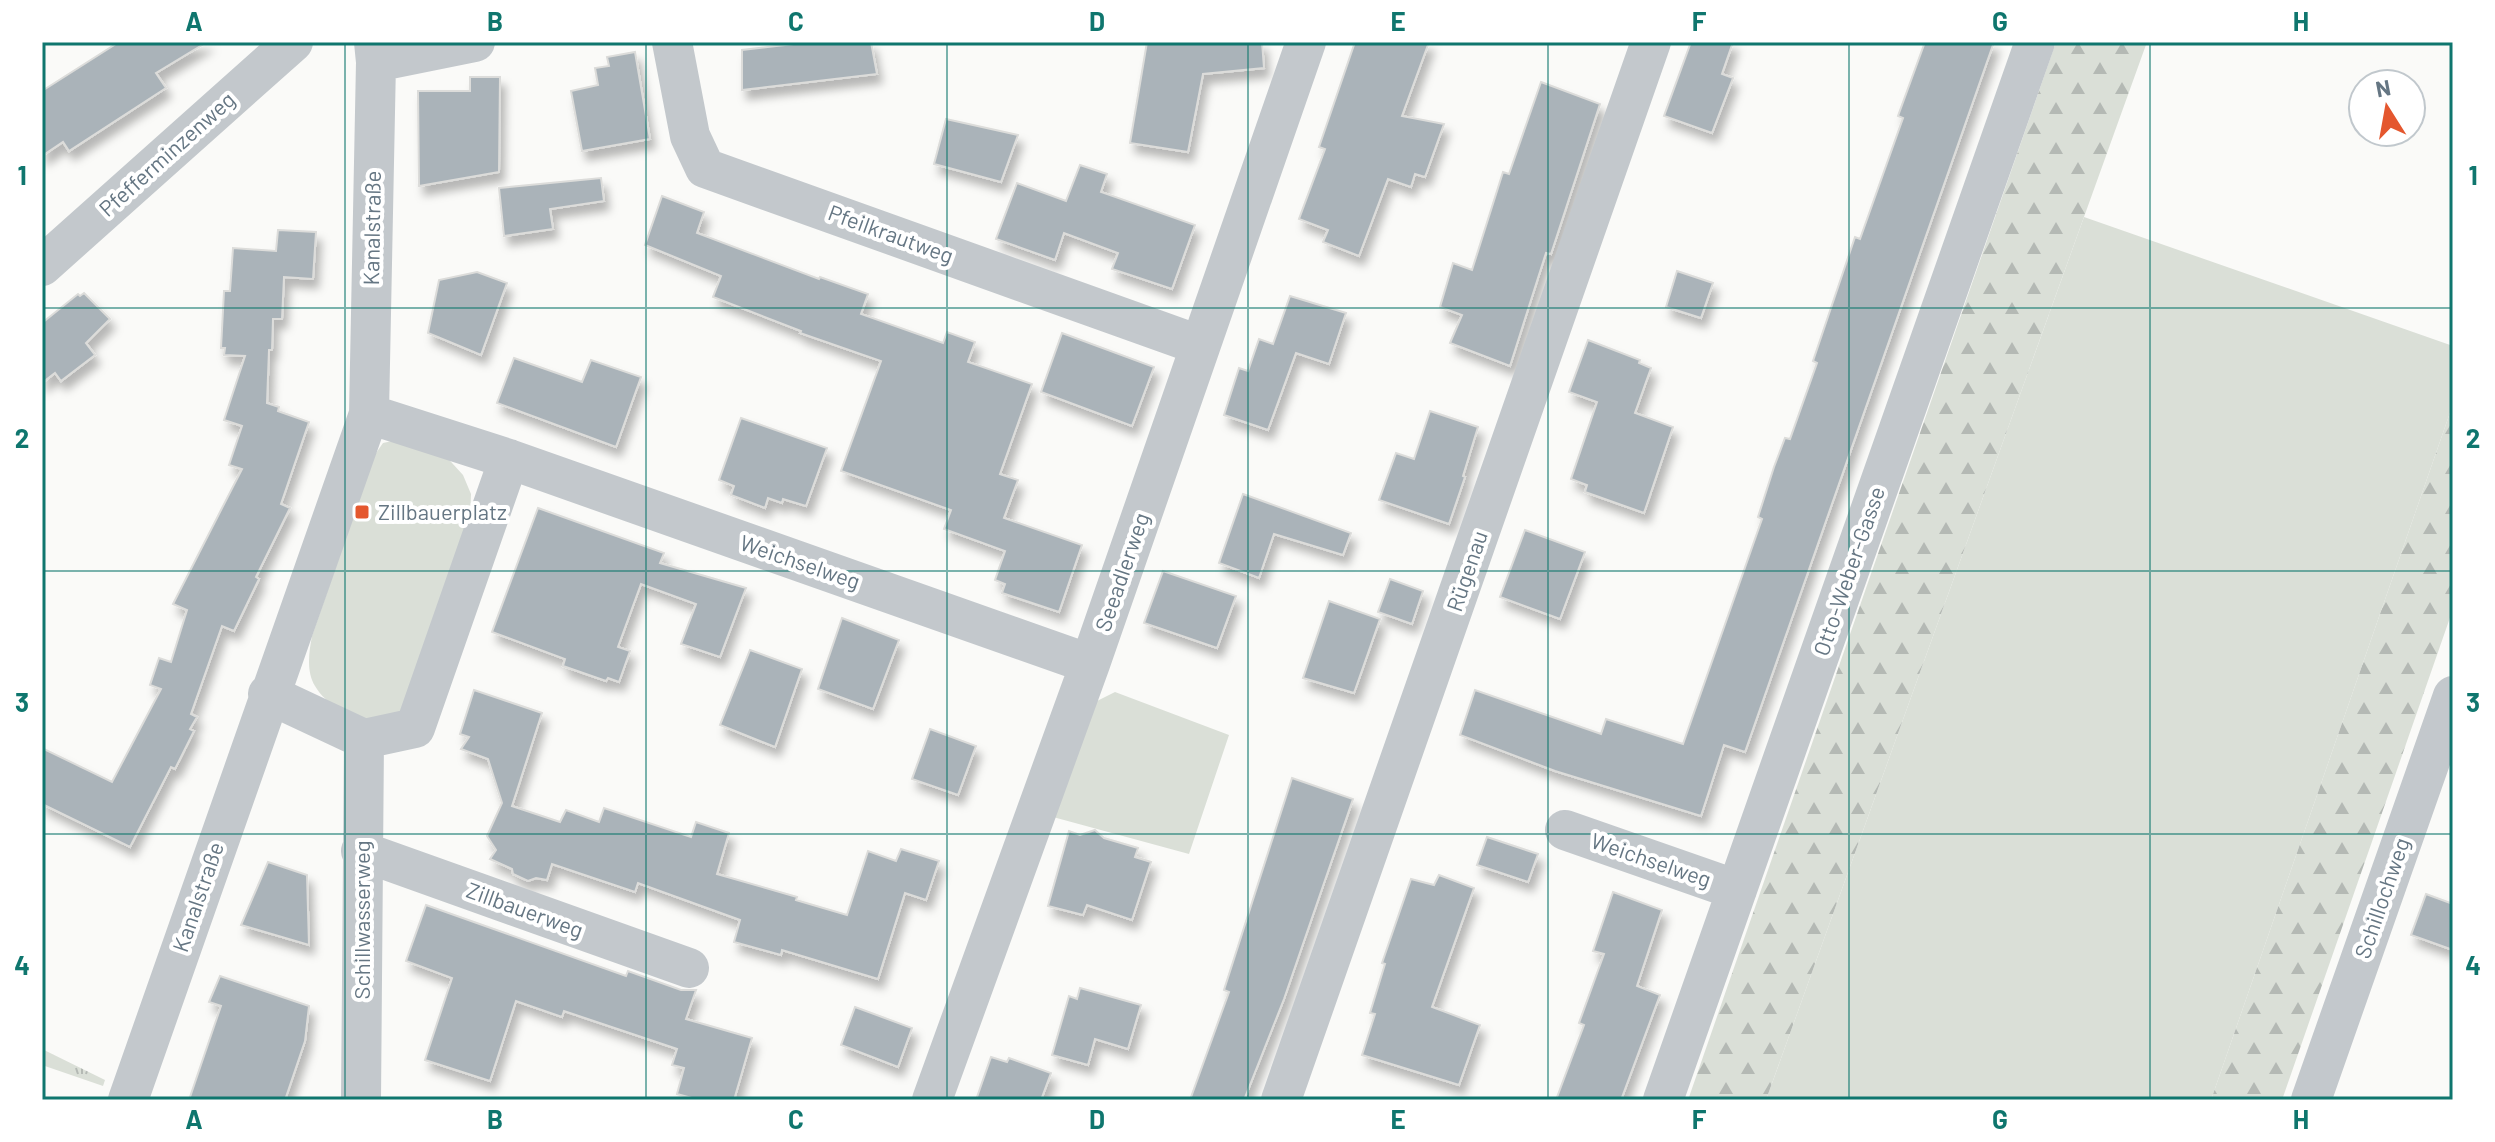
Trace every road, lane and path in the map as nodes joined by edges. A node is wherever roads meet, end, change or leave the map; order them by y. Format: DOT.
graph roads {
  1 [pos="293,42"];
  2 [pos="475,42"];
  3 [pos="672,42"];
  4 [pos="1306,42"];
  5 [pos="1651,42"];
  6 [pos="2035,42"];
  7 [pos="375,52"];
  8 [pos="42,266"];
  9 [pos="1199,345"];
  10 [pos="369,414"];
  11 [pos="509,459"];
  12 [pos="1090,664"];
  13 [pos="268,694"];
  14 [pos="2453,696"];
  15 [pos="364,739"];
  16 [pos="1565,830"];
  17 [pos="361,851"];
  18 [pos="1737,890"];
  19 [pos="689,968"];
  20 [pos="128,1100"];
  21 [pos="361,1100"];
  22 [pos="932,1100"];
  23 [pos="1281,1100"];
  24 [pos="1663,1100"];
  25 [pos="2311,1100"];
  1 -- 8 [label="street, Pfefferminzenweg"];
  2 -- 7 [label="street"];
  3 -- 9 [label="street, Pfeilkrautweg"];
  4 -- 9 [label="street, Seeadlerweg"];
  5 -- 23 [label="street, Rügenau"];
  6 -- 18 [label="street, Otto-Weber-Gasse"];
  7 -- 10 [label="street, Kanalstraße"];
  9 -- 12 [label="street, Seeadlerweg"];
  10 -- 11 [label="street"];
  10 -- 13 [label="street"];
  11 -- 12 [label="street, Weichselweg"];
  11 -- 15 [label="street"];
  12 -- 22 [label="street, Seeadlerweg"];
  13 -- 15 [label="street"];
  13 -- 20 [label="street, Kanalstraße"];
  14 -- 25 [label="street, Schillochweg"];
  15 -- 17 [label="street, Schillwasserweg"];
  16 -- 18 [label="street, Weichselweg"];
  17 -- 19 [label="street, Zillbauerweg"];
  17 -- 21 [label="street, Schillwasserweg"];
  18 -- 24 [label="street, Otto-Weber-Gasse"];
}
